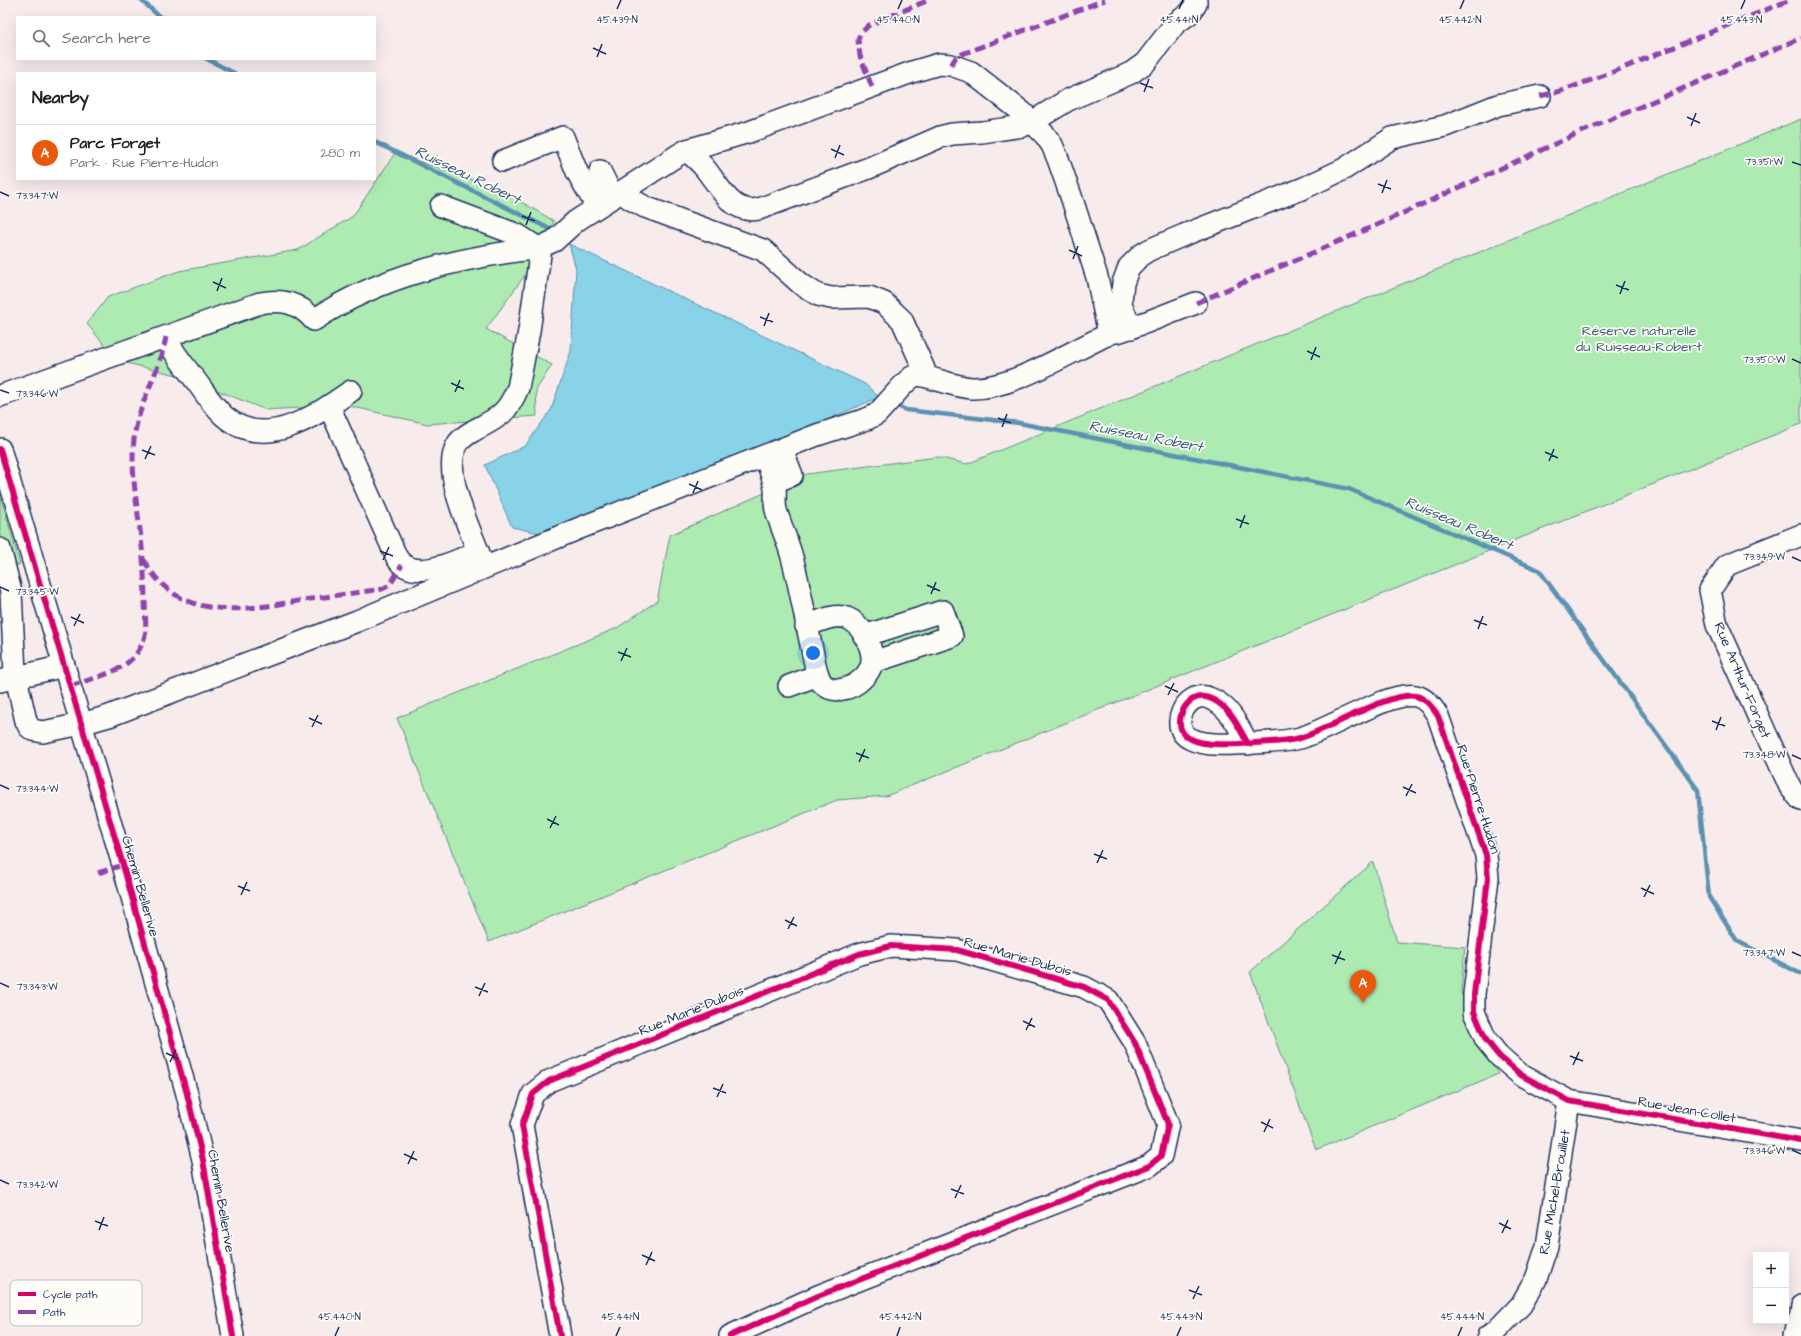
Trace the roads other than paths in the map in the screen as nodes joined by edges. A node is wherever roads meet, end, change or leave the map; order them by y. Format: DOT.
graph roads {
  1 [pos="1183,0"];
  2 [pos="1196,0"];
  3 [pos="1175,24"];
  4 [pos="1540,96"];
  5 [pos="1032,122"];
  6 [pos="687,150"];
  7 [pos="503,161"];
  8 [pos="600,171"];
  9 [pos="611,198"];
  10 [pos="441,206"];
  11 [pos="552,240"];
  12 [pos="1196,303"];
  13 [pos="1112,304"];
  14 [pos="1131,328"];
  15 [pos="1109,334"];
  16 [pos="166,337"];
  17 [pos="924,376"];
  18 [pos="351,392"];
  19 [pos="0,396"];
  20 [pos="329,406"];
  21 [pos="0,449"];
  22 [pos="773,453"];
  23 [pos="1801,535"];
  24 [pos="0,549"];
  25 [pos="482,560"];
  26 [pos="40,584"];
  27 [pos="11,592"];
  28 [pos="806,626"];
  29 [pos="864,636"];
  30 [pos="872,662"];
  31 [pos="64,666"];
  32 [pos="818,675"];
  33 [pos="8,680"];
  34 [pos="789,686"];
  35 [pos="81,724"];
  36 [pos="1248,744"];
  37 [pos="1801,800"];
  38 [pos="1569,1101"];
  39 [pos="1801,1141"];
  40 [pos="1801,1307"];
  41 [pos="233,1336"];
  42 [pos="560,1336"];
  43 [pos="730,1336"];
  44 [pos="1488,1336"];
  45 [pos="1796,1336"];
  1 -- 3 [label="street"];
  2 -- 3 [label="street"];
  3 -- 5 [label="street"];
  4 -- 13 [label="street"];
  5 -- 6 [label="street"];
  5 -- 6 [label="street"];
  5 -- 13 [label="street"];
  6 -- 9 [label="street"];
  7 -- 9 [label="street"];
  8 -- 9 [label="street"];
  9 -- 11 [label="street"];
  9 -- 17 [label="street"];
  10 -- 11 [label="street"];
  11 -- 16 [label="street"];
  11 -- 25 [label="street"];
  12 -- 14 [label="street"];
  13 -- 14 [label="street"];
  13 -- 15 [label="street"];
  14 -- 15 [label="street"];
  15 -- 17 [label="street"];
  16 -- 19 [label="street"];
  16 -- 20 [label="street"];
  17 -- 22 [label="street"];
  18 -- 20 [label="street"];
  20 -- 25 [label="street"];
  21 -- 26 [label="street, Chemin Bellerive"];
  22 -- 25 [label="street"];
  22 -- 28 [label="street"];
  23 -- 37 [label="street, Rue Arthur-Forget"];
  24 -- 27 [label="street"];
  25 -- 35 [label="street"];
  26 -- 27 [label="street"];
  26 -- 31 [label="street, Chemin Bellerive"];
  27 -- 33 [label="street"];
  28 -- 29 [label="street"];
  28 -- 32 [label="street"];
  29 -- 30 [label="street"];
  29 -- 30 [label="street"];
  30 -- 32 [label="street"];
  31 -- 33 [label="street"];
  31 -- 35 [label="street, Chemin Bellerive"];
  32 -- 34 [label="street"];
  33 -- 35 [label="street"];
  35 -- 41 [label="street, Chemin Bellerive"];
  36 -- 38 [label="street, Rue Pierre-Hudon"];
  38 -- 39 [label="street, Rue Jean-Collet"];
  38 -- 44 [label="street, Rue Michel-Brouillet"];
  40 -- 45 [label="street"];
  42 -- 43 [label="street, Rue Marie-Dubois"];
}
